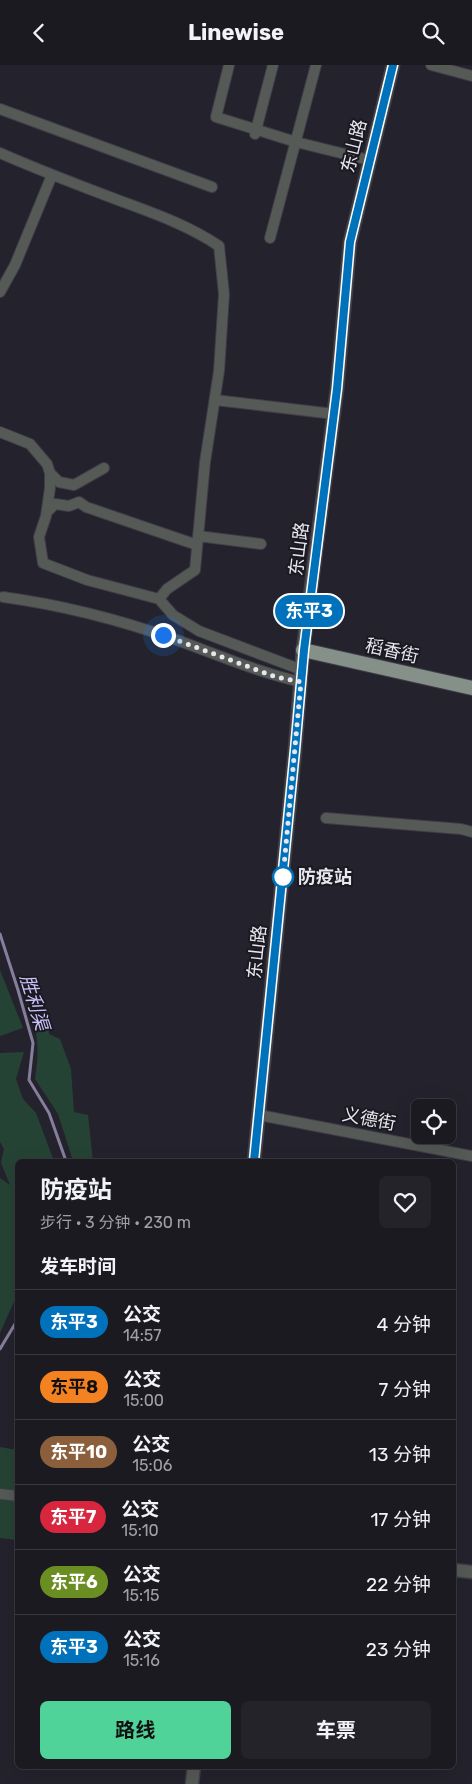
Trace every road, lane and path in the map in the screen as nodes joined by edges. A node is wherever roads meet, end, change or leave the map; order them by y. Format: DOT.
graph roads {
  1 [pos="229,65"];
  2 [pos="272,65"];
  3 [pos="316,65"];
  4 [pos="392,65"];
  5 [pos="431,65"];
  6 [pos="472,76"];
  7 [pos="0,109"];
  8 [pos="256,132"];
  9 [pos="296,142"];
  10 [pos="0,153"];
  11 [pos="369,160"];
  12 [pos="52,175"];
  13 [pos="212,187"];
  14 [pos="270,238"];
  15 [pos="4,275"];
  16 [pos="0,292"];
  17 [pos="215,400"];
  18 [pos="334,413"];
  19 [pos="0,432"];
  20 [pos="104,468"];
  21 [pos="50,473"];
  22 [pos="47,512"];
  23 [pos="198,541"];
  24 [pos="261,544"];
  25 [pos="3,597"];
  26 [pos="159,599"];
  27 [pos="304,650"];
  28 [pos="301,676"];
  29 [pos="472,688"];
  30 [pos="326,818"];
  31 [pos="472,832"];
  32 [pos="259,1115"];
  33 [pos="472,1156"];
  34 [pos="254,1159"];
  35 [pos="0,1494"];
  36 [pos="15,1496"];
  37 [pos="456,1570"];
  38 [pos="472,1571"];
  39 [pos="194,1769"];
  40 [pos="192,1784"];
  1 -- 8 [label="street"];
  2 -- 8 [label="street"];
  3 -- 9 [label="street"];
  4 -- 11 [label="street, 东山路"];
  5 -- 6 [label="street"];
  7 -- 13 [label="street"];
  8 -- 9 [label="street"];
  9 -- 11 [label="street"];
  9 -- 14 [label="street"];
  10 -- 12 [label="street"];
  11 -- 18 [label="street, 东山路"];
  12 -- 15 [label="street"];
  12 -- 17 [label="street"];
  15 -- 16 [label="street"];
  17 -- 18 [label="street"];
  17 -- 23 [label="street"];
  18 -- 27 [label="street, 东山路"];
  19 -- 21 [label="street"];
  20 -- 21 [label="street"];
  21 -- 22 [label="street"];
  22 -- 23 [label="street"];
  22 -- 26 [label="street"];
  23 -- 24 [label="street"];
  23 -- 26 [label="street"];
  25 -- 28 [label="street"];
  26 -- 28 [label="street"];
  27 -- 28 [label="street, 东山路"];
  27 -- 29 [label="main road, 稻香街"];
  28 -- 32 [label="street, 东山路"];
  30 -- 31 [label="street"];
  32 -- 33 [label="street, 义德街"];
  32 -- 34 [label="street, 东山路"];
  35 -- 36 [label="street"];
  37 -- 38 [label="street"];
  39 -- 40 [label="street"];
}
